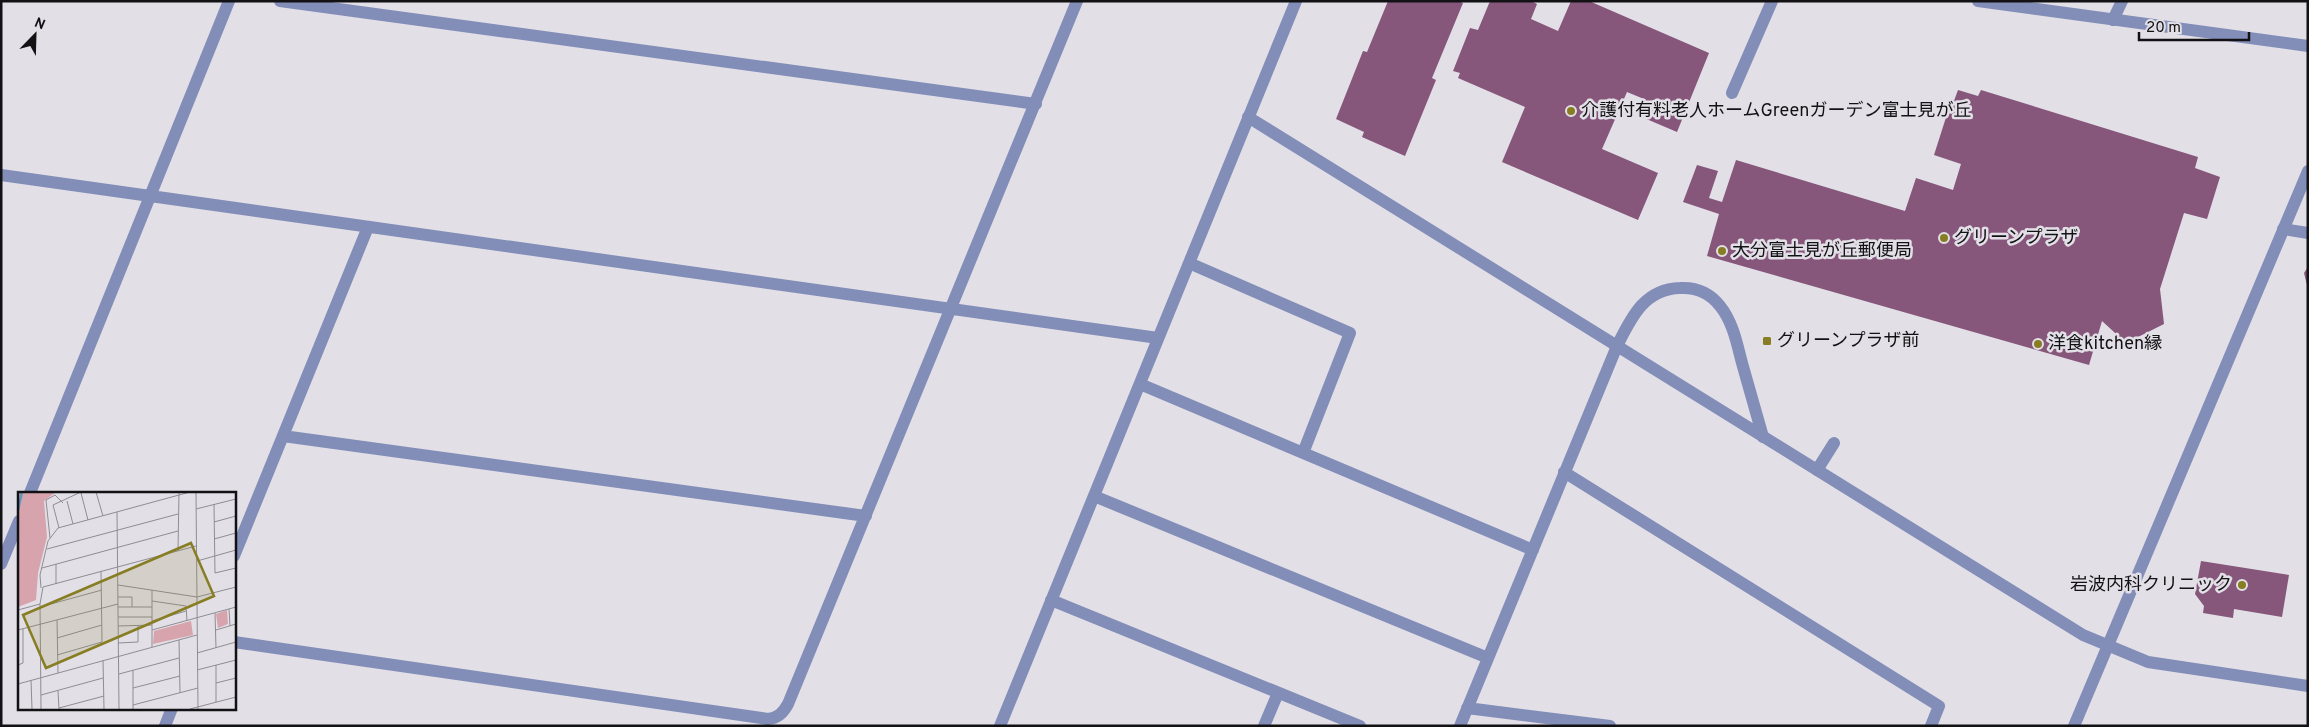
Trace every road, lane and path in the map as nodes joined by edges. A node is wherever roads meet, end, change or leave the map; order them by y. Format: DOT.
graph roads {
  1 [pos="229,1"];
  2 [pos="280,1"];
  3 [pos="1077,1"];
  4 [pos="1296,1"];
  5 [pos="1772,1"];
  6 [pos="1978,1"];
  7 [pos="2122,1"];
  8 [pos="2113,20"];
  9 [pos="2308,46"];
  10 [pos="1732,93"];
  11 [pos="1036,104"];
  12 [pos="1248,117"];
  13 [pos="2308,172"];
  14 [pos="1,175"];
  15 [pos="150,196"];
  16 [pos="368,227"];
  17 [pos="2283,229"];
  18 [pos="2308,233"];
  19 [pos="1189,263"];
  20 [pos="951,309"];
  21 [pos="1158,338"];
  22 [pos="1617,346"];
  23 [pos="1140,384"];
  24 [pos="283,436"];
  25 [pos="1763,437"];
  26 [pos="1834,443"];
  27 [pos="1303,453"];
  28 [pos="1817,470"];
  29 [pos="1564,472"];
  30 [pos="30,492"];
  31 [pos="1094,496"];
  32 [pos="866,516"];
  33 [pos="18,523"];
  34 [pos="1533,550"];
  35 [pos="235,554"];
  36 [pos="1,564"];
  37 [pos="1051,600"];
  38 [pos="235,642"];
  39 [pos="2107,647"];
  40 [pos="1488,658"];
  41 [pos="2308,686"];
  42 [pos="1278,692"];
  43 [pos="1467,708"];
  44 [pos="171,710"];
  45 [pos="165,726"];
  46 [pos="1000,726"];
  47 [pos="1264,726"];
  48 [pos="1360,726"];
  49 [pos="1460,726"];
  50 [pos="1610,726"];
  51 [pos="1931,726"];
  52 [pos="2074,726"];
  1 -- 15 [label="street"];
  2 -- 11 [label="street"];
  3 -- 11 [label="street"];
  4 -- 12 [label="street"];
  5 -- 10 [label="street"];
  6 -- 8 [label="street"];
  7 -- 8 [label="street"];
  8 -- 9 [label="street"];
  11 -- 20 [label="street"];
  12 -- 19 [label="street"];
  12 -- 22 [label="street"];
  13 -- 17 [label="street"];
  14 -- 15 [label="street"];
  15 -- 16 [label="street"];
  15 -- 30 [label="street"];
  16 -- 20 [label="street"];
  16 -- 24 [label="street"];
  17 -- 18 [label="street"];
  17 -- 39 [label="street"];
  19 -- 21 [label="street"];
  19 -- 27 [label="street"];
  20 -- 21 [label="street"];
  20 -- 32 [label="street"];
  21 -- 23 [label="street"];
  22 -- 25 [label="street"];
  22 -- 25 [label="street"];
  22 -- 29 [label="street"];
  23 -- 27 [label="street"];
  23 -- 31 [label="street"];
  24 -- 32 [label="street"];
  24 -- 35 [label="street"];
  25 -- 28 [label="street"];
  26 -- 28 [label="street"];
  27 -- 34 [label="street"];
  28 -- 39 [label="street"];
  29 -- 34 [label="street"];
  29 -- 51 [label="street"];
  31 -- 37 [label="street"];
  31 -- 40 [label="street"];
  32 -- 38 [label="street"];
  33 -- 36 [label="street"];
  34 -- 40 [label="street"];
  37 -- 42 [label="street"];
  37 -- 46 [label="street"];
  39 -- 41 [label="street"];
  39 -- 52 [label="street"];
  40 -- 43 [label="street"];
  42 -- 47 [label="street"];
  42 -- 48 [label="street"];
  43 -- 49 [label="street"];
  43 -- 50 [label="street"];
  44 -- 45 [label="street"];
}
